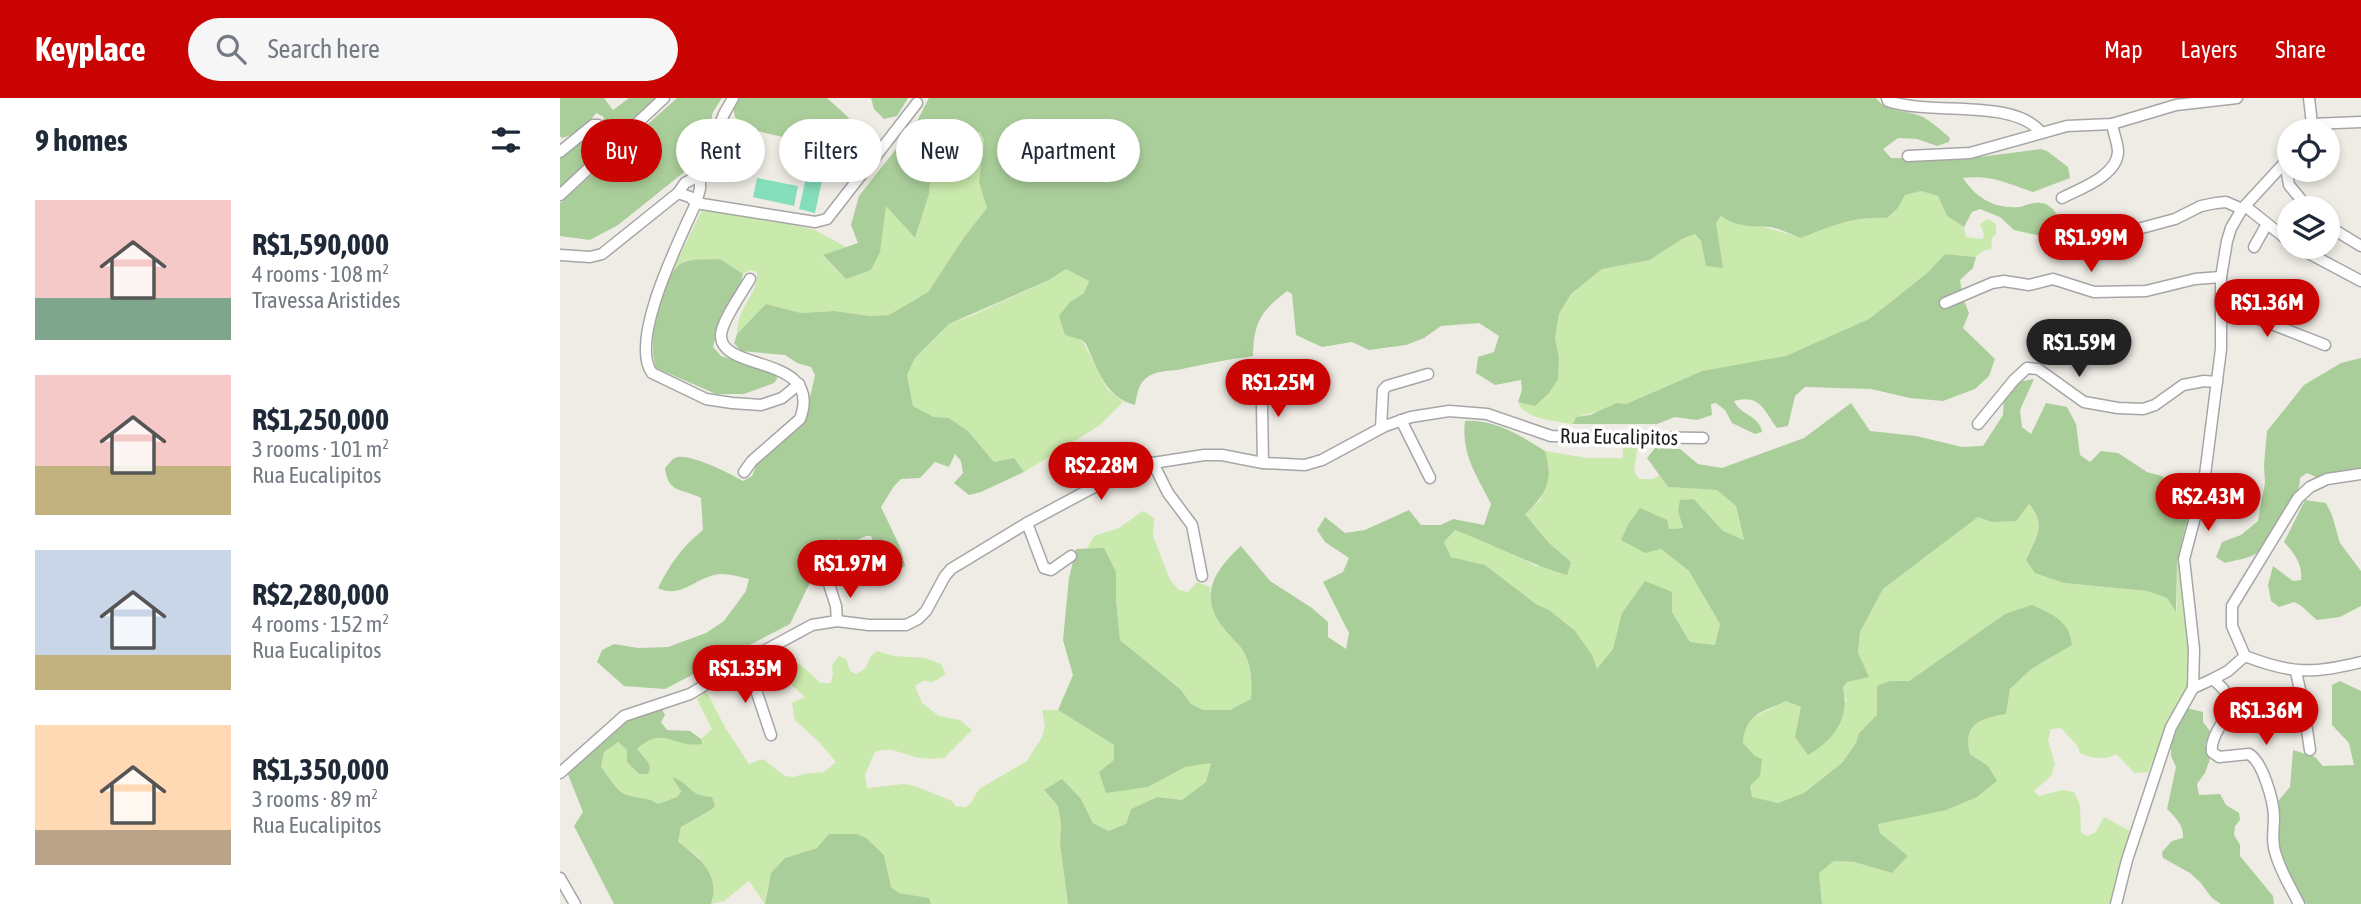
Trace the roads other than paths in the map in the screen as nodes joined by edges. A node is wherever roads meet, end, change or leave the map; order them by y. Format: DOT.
graph roads {
  1 [pos="664,98"];
  2 [pos="733,98"];
  3 [pos="1887,98"];
  4 [pos="2153,98"];
  5 [pos="2237,98"];
  6 [pos="2309,98"];
  7 [pos="917,103"];
  8 [pos="2164,109"];
  9 [pos="642,119"];
  10 [pos="722,119"];
  11 [pos="2310,119"];
  12 [pos="2361,122"];
  13 [pos="2112,124"];
  14 [pos="2340,124"];
  15 [pos="2041,132"];
  16 [pos="581,135"];
  17 [pos="560,152"];
  18 [pos="1908,156"];
  19 [pos="2277,171"];
  20 [pos="581,175"];
  21 [pos="687,182"];
  22 [pos="700,182"];
  23 [pos="678,192"];
  24 [pos="560,195"];
  25 [pos="2062,198"];
  26 [pos="696,202"];
  27 [pos="2243,207"];
  28 [pos="2267,223"];
  29 [pos="2277,231"];
  30 [pos="2340,233"];
  31 [pos="2112,236"];
  32 [pos="2361,246"];
  33 [pos="2254,247"];
  34 [pos="560,255"];
  35 [pos="2320,259"];
  36 [pos="2221,277"];
  37 [pos="750,279"];
  38 [pos="2361,281"];
  39 [pos="1945,303"];
  40 [pos="2221,304"];
  41 [pos="2325,345"];
  42 [pos="1266,373"];
  43 [pos="1428,374"];
  44 [pos="2217,382"];
  45 [pos="799,384"];
  46 [pos="1401,420"];
  47 [pos="1978,424"];
  48 [pos="1381,428"];
  49 [pos="1703,438"];
  50 [pos="1153,463"];
  51 [pos="1264,463"];
  52 [pos="744,472"];
  53 [pos="2361,474"];
  54 [pos="1430,478"];
  55 [pos="1027,523"];
  56 [pos="1071,556"];
  57 [pos="1202,576"];
  58 [pos="829,584"];
  59 [pos="837,621"];
  60 [pos="2245,656"];
  61 [pos="2361,662"];
  62 [pos="738,665"];
  63 [pos="2296,672"];
  64 [pos="2213,679"];
  65 [pos="2193,688"];
  66 [pos="771,735"];
  67 [pos="2310,750"];
  68 [pos="560,773"];
  69 [pos="560,878"];
  70 [pos="2117,902"];
  71 [pos="575,904"];
  72 [pos="2129,904"];
  73 [pos="2299,904"];
  1 -- 9 [label="street"];
  2 -- 10 [label="street"];
  3 -- 15 [label="street"];
  4 -- 8 [label="street"];
  5 -- 8 [label="street"];
  6 -- 11 [label="street"];
  7 -- 26 [label="street"];
  8 -- 13 [label="street"];
  12 -- 14 [label="street"];
  13 -- 15 [label="street"];
  13 -- 25 [label="street"];
  15 -- 18 [label="street"];
  16 -- 17 [label="street"];
  19 -- 27 [label="street"];
  20 -- 24 [label="street"];
  21 -- 23 [label="street"];
  22 -- 26 [label="street"];
  23 -- 26 [label="street"];
  23 -- 34 [label="street"];
  26 -- 45 [label="street"];
  27 -- 28 [label="street"];
  27 -- 31 [label="street"];
  27 -- 36 [label="street"];
  28 -- 29 [label="street"];
  28 -- 33 [label="street"];
  30 -- 32 [label="street"];
  35 -- 38 [label="street"];
  36 -- 39 [label="street"];
  36 -- 40 [label="street"];
  37 -- 45 [label="street"];
  40 -- 41 [label="street"];
  40 -- 44 [label="street"];
  42 -- 51 [label="street"];
  43 -- 48 [label="street"];
  44 -- 47 [label="street"];
  44 -- 65 [label="street"];
  45 -- 52 [label="street"];
  46 -- 48 [label="street, Rua Eucalipitos"];
  46 -- 49 [label="street, Rua Eucalipitos"];
  46 -- 54 [label="street"];
  48 -- 51 [label="street, Rua Eucalipitos"];
  50 -- 51 [label="street, Rua Eucalipitos"];
  50 -- 55 [label="street, Rua Eucalipitos"];
  50 -- 57 [label="street"];
  53 -- 60 [label="street"];
  55 -- 56 [label="street"];
  55 -- 59 [label="street, Rua Eucalipitos"];
  58 -- 59 [label="street"];
  59 -- 62 [label="street, Rua Eucalipitos"];
  60 -- 63 [label="street"];
  60 -- 64 [label="street"];
  61 -- 63 [label="street"];
  62 -- 66 [label="street"];
  62 -- 68 [label="street, Rua Eucalipitos"];
  63 -- 67 [label="street"];
  64 -- 65 [label="street"];
  64 -- 73 [label="street"];
  65 -- 70 [label="street"];
  69 -- 71 [label="street"];
  70 -- 72 [label="street"];
}
